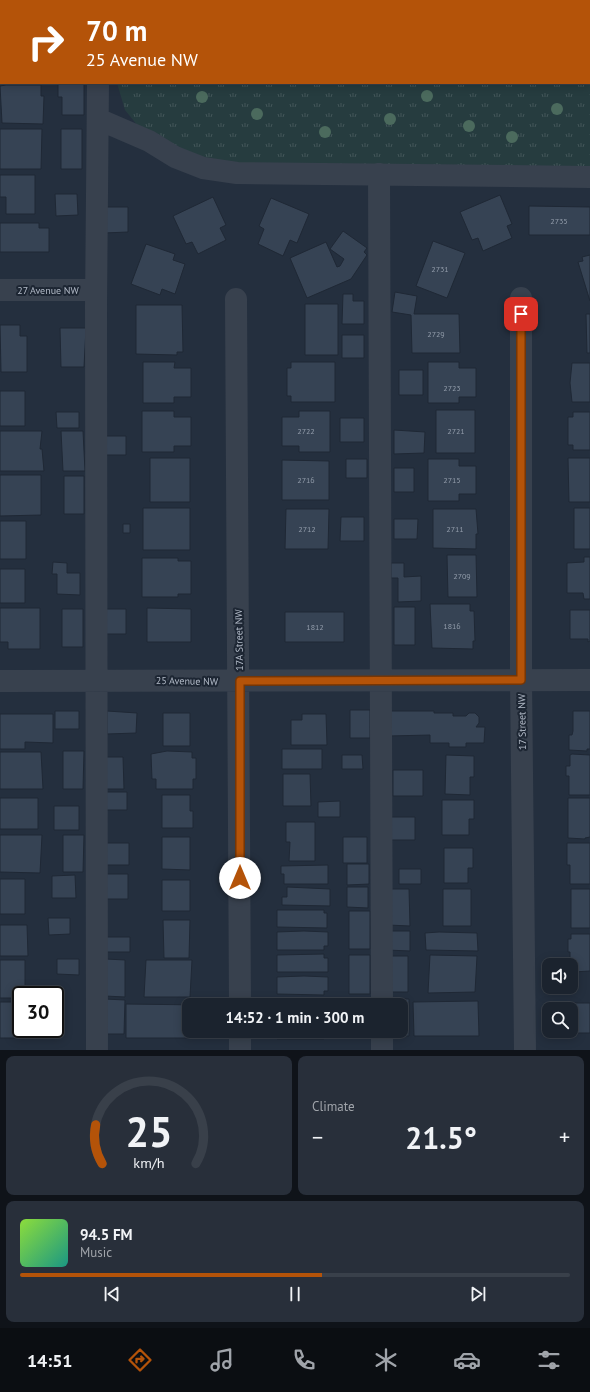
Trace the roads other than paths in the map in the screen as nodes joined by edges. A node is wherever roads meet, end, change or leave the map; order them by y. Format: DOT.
graph roads {
  1 [pos="98,84"];
  2 [pos="98,119"];
  3 [pos="379,174"];
  4 [pos="590,177"];
  5 [pos="0,290"];
  6 [pos="96,290"];
  7 [pos="521,298"];
  8 [pos="236,299"];
  9 [pos="96,680"];
  10 [pos="521,680"];
  11 [pos="590,680"];
  12 [pos="0,681"];
  13 [pos="240,681"];
  14 [pos="381,681"];
  15 [pos="240,998"];
  16 [pos="382,998"];
  17 [pos="240,1038"];
  18 [pos="382,1038"];
  19 [pos="97,1050"];
  20 [pos="240,1050"];
  21 [pos="382,1050"];
  22 [pos="525,1050"];
  1 -- 2 [label="street"];
  2 -- 3 [label="street"];
  2 -- 6 [label="street"];
  3 -- 4 [label="street"];
  3 -- 14 [label="street"];
  5 -- 6 [label="street, 27 Avenue NW"];
  6 -- 9 [label="street"];
  7 -- 10 [label="street, 17 Street NW"];
  8 -- 13 [label="street, 17A Street NW"];
  9 -- 12 [label="street, 25 Avenue NW"];
  9 -- 13 [label="street, 25 Avenue NW"];
  9 -- 19 [label="street"];
  10 -- 11 [label="street, 25 Avenue NW"];
  10 -- 14 [label="street, 25 Avenue NW"];
  10 -- 22 [label="street, 17 Street NW"];
  13 -- 14 [label="street, 25 Avenue NW"];
  13 -- 15 [label="street, 17A Street NW"];
  14 -- 16 [label="street"];
  17 -- 20 [label="street"];
  18 -- 21 [label="street"];
}
